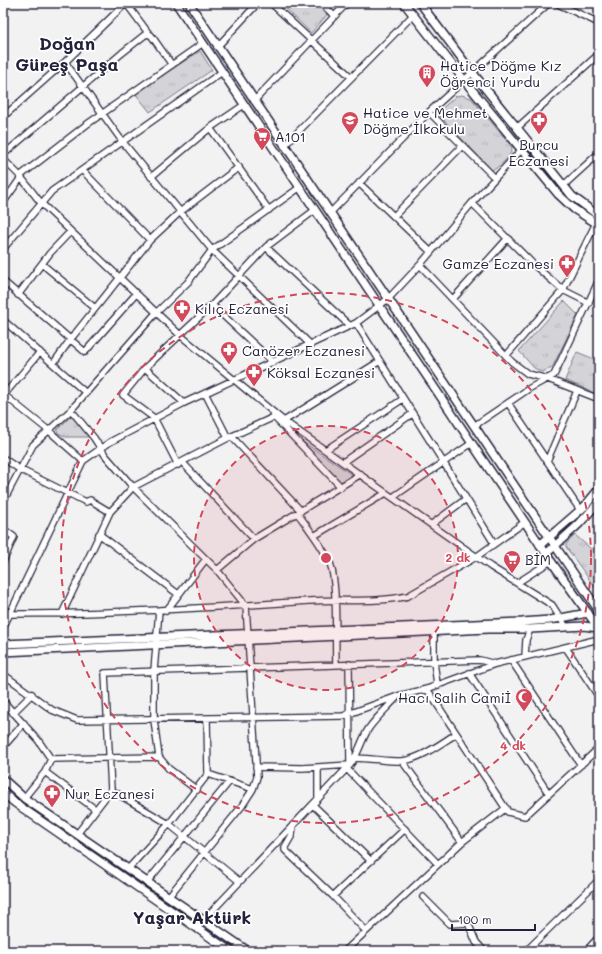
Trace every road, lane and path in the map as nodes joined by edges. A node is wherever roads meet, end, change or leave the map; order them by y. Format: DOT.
graph roads {
  1 [pos="126,3"];
  2 [pos="176,3"];
  3 [pos="189,3"];
  4 [pos="258,3"];
  5 [pos="271,3"];
  6 [pos="322,3"];
  7 [pos="347,3"];
  8 [pos="404,3"];
  9 [pos="431,3"];
  10 [pos="549,3"];
  11 [pos="556,3"];
  12 [pos="422,6"];
  13 [pos="413,15"];
  14 [pos="334,16"];
  15 [pos="599,23"];
  16 [pos="149,34"];
  17 [pos="313,40"];
  18 [pos="203,43"];
  19 [pos="217,47"];
  20 [pos="599,54"];
  21 [pos="65,62"];
  22 [pos="172,65"];
  23 [pos="222,72"];
  24 [pos="472,72"];
  25 [pos="351,77"];
  26 [pos="464,80"];
  27 [pos="82,86"];
  28 [pos="254,101"];
  29 [pos="244,105"];
  30 [pos="429,112"];
  31 [pos="101,114"];
  32 [pos="3,117"];
  33 [pos="518,127"];
  34 [pos="210,128"];
  35 [pos="122,141"];
  36 [pos="284,146"];
  37 [pos="462,146"];
  38 [pos="522,148"];
  39 [pos="599,152"];
  40 [pos="3,155"];
  41 [pos="3,159"];
  42 [pos="239,167"];
  43 [pos="82,170"];
  44 [pos="20,177"];
  45 [pos="150,177"];
  46 [pos="495,178"];
  47 [pos="359,182"];
  48 [pos="564,185"];
  49 [pos="299,188"];
  50 [pos="3,203"];
  51 [pos="40,203"];
  52 [pos="472,203"];
  53 [pos="269,210"];
  54 [pos="315,210"];
  55 [pos="180,212"];
  56 [pos="330,213"];
  57 [pos="394,216"];
  58 [pos="599,216"];
  59 [pos="597,224"];
  60 [pos="70,232"];
  61 [pos="508,238"];
  62 [pos="150,240"];
  63 [pos="266,247"];
  64 [pos="3,249"];
  65 [pos="212,250"];
  66 [pos="431,252"];
  67 [pos="42,264"];
  68 [pos="420,264"];
  69 [pos="240,277"];
  70 [pos="120,279"];
  71 [pos="599,280"];
  72 [pos="3,281"];
  73 [pos="562,290"];
  74 [pos="18,294"];
  75 [pos="136,294"];
  76 [pos="388,299"];
  77 [pos="453,299"];
  78 [pos="588,303"];
  79 [pos="212,305"];
  80 [pos="379,305"];
  81 [pos="95,308"];
  82 [pos="156,312"];
  83 [pos="4,322"];
  84 [pos="356,324"];
  85 [pos="350,326"];
  86 [pos="180,336"];
  87 [pos="70,340"];
  88 [pos="311,345"];
  89 [pos="40,352"];
  90 [pos="506,356"];
  91 [pos="380,361"];
  92 [pos="273,362"];
  93 [pos="53,364"];
  94 [pos="145,368"];
  95 [pos="548,379"];
  96 [pos="233,380"];
  97 [pos="577,391"];
  98 [pos="86,393"];
  99 [pos="205,393"];
  100 [pos="4,394"];
  101 [pos="403,399"];
  102 [pos="599,399"];
  103 [pos="184,403"];
  104 [pos="508,403"];
  105 [pos="71,410"];
  106 [pos="412,414"];
  107 [pos="274,417"];
  108 [pos="154,418"];
  109 [pos="284,421"];
  110 [pos="474,426"];
  111 [pos="48,430"];
  112 [pos="230,437"];
  113 [pos="472,443"];
  114 [pos="101,447"];
  115 [pos="326,449"];
  116 [pos="3,458"];
  117 [pos="83,461"];
  118 [pos="547,461"];
  119 [pos="343,462"];
  120 [pos="442,462"];
  121 [pos="181,464"];
  122 [pos="20,469"];
  123 [pos="360,474"];
  124 [pos="133,487"];
  125 [pos="341,487"];
  126 [pos="599,489"];
  127 [pos="68,492"];
  128 [pos="386,493"];
  129 [pos="393,497"];
  130 [pos="466,499"];
  131 [pos="3,502"];
  132 [pos="599,502"];
  133 [pos="580,510"];
  134 [pos="110,512"];
  135 [pos="299,512"];
  136 [pos="525,522"];
  137 [pos="432,524"];
  138 [pos="3,529"];
  139 [pos="99,534"];
  140 [pos="314,536"];
  141 [pos="549,537"];
  142 [pos="254,539"];
  143 [pos="494,543"];
  144 [pos="540,545"];
  145 [pos="556,546"];
  146 [pos="546,554"];
  147 [pos="476,556"];
  148 [pos="206,559"];
  149 [pos="551,561"];
  150 [pos="3,562"];
  151 [pos="217,570"];
  152 [pos="517,583"];
  153 [pos="178,594"];
  154 [pos="335,599"];
  155 [pos="246,606"];
  156 [pos="598,606"];
  157 [pos="3,609"];
  158 [pos="158,610"];
  159 [pos="166,611"];
  160 [pos="588,612"];
  161 [pos="10,614"];
  162 [pos="62,614"];
  163 [pos="561,618"];
  164 [pos="566,627"];
  165 [pos="3,628"];
  166 [pos="599,628"];
  167 [pos="434,629"];
  168 [pos="530,630"];
  169 [pos="335,633"];
  170 [pos="248,637"];
  171 [pos="599,639"];
  172 [pos="157,641"];
  173 [pos="3,644"];
  174 [pos="566,648"];
  175 [pos="3,652"];
  176 [pos="525,657"];
  177 [pos="511,660"];
  178 [pos="434,662"];
  179 [pos="336,664"];
  180 [pos="349,664"];
  181 [pos="495,664"];
  182 [pos="250,668"];
  183 [pos="154,671"];
  184 [pos="469,673"];
  185 [pos="3,674"];
  186 [pos="438,684"];
  187 [pos="427,689"];
  188 [pos="32,694"];
  189 [pos="398,696"];
  190 [pos="599,697"];
  191 [pos="3,701"];
  192 [pos="13,713"];
  193 [pos="349,715"];
  194 [pos="253,718"];
  195 [pos="206,719"];
  196 [pos="107,720"];
  197 [pos="154,720"];
  198 [pos="24,723"];
  199 [pos="456,734"];
  200 [pos="3,747"];
  201 [pos="599,748"];
  202 [pos="109,757"];
  203 [pos="159,757"];
  204 [pos="51,758"];
  205 [pos="355,758"];
  206 [pos="402,761"];
  207 [pos="581,765"];
  208 [pos="256,767"];
  209 [pos="318,767"];
  210 [pos="348,767"];
  211 [pos="45,772"];
  212 [pos="208,774"];
  213 [pos="3,779"];
  214 [pos="229,782"];
  215 [pos="253,789"];
  216 [pos="111,790"];
  217 [pos="197,790"];
  218 [pos="3,793"];
  219 [pos="549,794"];
  220 [pos="24,798"];
  221 [pos="318,799"];
  222 [pos="313,805"];
  223 [pos="506,808"];
  224 [pos="95,809"];
  225 [pos="169,824"];
  226 [pos="294,825"];
  227 [pos="405,829"];
  228 [pos="77,834"];
  229 [pos="185,837"];
  230 [pos="462,842"];
  231 [pos="203,852"];
  232 [pos="370,861"];
  233 [pos="438,864"];
  234 [pos="128,869"];
  235 [pos="599,880"];
  236 [pos="148,881"];
  237 [pos="239,881"];
  238 [pos="169,896"];
  239 [pos="333,896"];
  240 [pos="423,897"];
  241 [pos="203,920"];
  242 [pos="196,928"];
  243 [pos="365,930"];
  244 [pos="599,937"];
  245 [pos="230,951"];
  246 [pos="248,951"];
  247 [pos="345,951"];
  248 [pos="484,951"];
  249 [pos="526,951"];
  250 [pos="586,951"];
  1 -- 16 [label="street"];
  1 -- 21 [label="street"];
  2 -- 18 [label="street"];
  3 -- 19 [label="street"];
  4 -- 19 [label="street"];
  5 -- 17 [label="street"];
  6 -- 14 [label="street"];
  7 -- 14 [label="street"];
  8 -- 13 [label="street"];
  9 -- 12 [label="street"];
  10 -- 24 [label="street"];
  11 -- 15 [label="street"];
  12 -- 24 [label="street"];
  13 -- 25 [label="street"];
  13 -- 26 [label="street"];
  14 -- 17 [label="street"];
  16 -- 22 [label="street"];
  16 -- 27 [label="street"];
  17 -- 25 [label="street"];
  17 -- 28 [label="street"];
  18 -- 22 [label="street"];
  18 -- 23 [label="street"];
  19 -- 28 [label="street"];
  20 -- 33 [label="street"];
  21 -- 27 [label="street"];
  21 -- 32 [label="street"];
  22 -- 31 [label="street"];
  23 -- 29 [label="street"];
  23 -- 35 [label="street"];
  24 -- 26 [label="street"];
  24 -- 33 [label="street"];
  25 -- 36 [label="street"];
  26 -- 30 [label="street"];
  26 -- 38 [label="street"];
  27 -- 31 [label="street"];
  27 -- 40 [label="street"];
  28 -- 36 [label="street"];
  29 -- 34 [label="street"];
  29 -- 49 [label="street"];
  30 -- 37 [label="street"];
  30 -- 47 [label="street"];
  31 -- 35 [label="street"];
  31 -- 44 [label="street"];
  33 -- 48 [label="street"];
  34 -- 42 [label="street"];
  34 -- 45 [label="street"];
  35 -- 43 [label="street"];
  35 -- 45 [label="street"];
  36 -- 56 [label="street"];
  37 -- 46 [label="street"];
  37 -- 57 [label="street"];
  38 -- 46 [label="street"];
  38 -- 59 [label="street"];
  39 -- 48 [label="street"];
  41 -- 44 [label="street"];
  42 -- 53 [label="street"];
  42 -- 55 [label="street"];
  43 -- 51 [label="street"];
  43 -- 62 [label="street"];
  44 -- 50 [label="street"];
  44 -- 51 [label="street"];
  45 -- 55 [label="street"];
  46 -- 52 [label="street"];
  47 -- 56 [label="street"];
  47 -- 57 [label="street"];
  48 -- 58 [label="street"];
  49 -- 53 [label="street"];
  49 -- 54 [label="street"];
  51 -- 60 [label="street"];
  51 -- 64 [label="street"];
  52 -- 61 [label="street"];
  52 -- 66 [label="street"];
  53 -- 65 [label="street"];
  54 -- 63 [label="street"];
  54 -- 80 [label="street"];
  55 -- 62 [label="street"];
  55 -- 65 [label="street"];
  56 -- 76 [label="street"];
  57 -- 66 [label="street"];
  59 -- 73 [label="street"];
  60 -- 67 [label="street"];
  60 -- 70 [label="street"];
  61 -- 73 [label="street"];
  61 -- 77 [label="street"];
  62 -- 70 [label="street"];
  63 -- 69 [label="street"];
  63 -- 85 [label="street"];
  65 -- 69 [label="street"];
  65 -- 82 [label="street"];
  66 -- 68 [label="street"];
  67 -- 74 [label="street"];
  67 -- 81 [label="street"];
  68 -- 76 [label="street"];
  68 -- 77 [label="street"];
  69 -- 79 [label="street"];
  69 -- 88 [label="street"];
  70 -- 75 [label="street"];
  70 -- 81 [label="street"];
  71 -- 78 [label="street"];
  72 -- 74 [label="street"];
  73 -- 78 [label="street"];
  73 -- 90 [label="street"];
  74 -- 87 [label="street"];
  75 -- 82 [label="street"];
  75 -- 87 [label="street"];
  76 -- 80 [label="street"];
  76 -- 110 [label="street"];
  77 -- 90 [label="street"];
  78 -- 95 [label="street"];
  79 -- 86 [label="street"];
  79 -- 92 [label="street"];
  80 -- 84 [label="street"];
  80 -- 113 [label="street"];
  81 -- 87 [label="street"];
  82 -- 86 [label="street"];
  82 -- 98 [label="street"];
  83 -- 89 [label="street"];
  84 -- 85 [label="street"];
  84 -- 91 [label="street"];
  85 -- 88 [label="street"];
  86 -- 94 [label="street"];
  86 -- 96 [label="street"];
  87 -- 93 [label="street"];
  88 -- 92 [label="street"];
  89 -- 93 [label="street"];
  89 -- 100 [label="street"];
  90 -- 95 [label="street"];
  91 -- 101 [label="street"];
  91 -- 109 [label="street"];
  92 -- 96 [label="street"];
  93 -- 98 [label="street"];
  94 -- 103 [label="street"];
  94 -- 108 [label="street"];
  95 -- 97 [label="street"];
  95 -- 104 [label="street"];
  96 -- 99 [label="street"];
  96 -- 109 [label="street"];
  97 -- 102 [label="street"];
  97 -- 118 [label="street"];
  98 -- 105 [label="street"];
  99 -- 103 [label="street"];
  99 -- 112 [label="street"];
  100 -- 111 [label="street"];
  101 -- 106 [label="street"];
  101 -- 115 [label="street"];
  103 -- 108 [label="street"];
  104 -- 110 [label="street"];
  104 -- 118 [label="street"];
  105 -- 111 [label="street"];
  105 -- 114 [label="street"];
  106 -- 119 [label="street"];
  106 -- 120 [label="street"];
  107 -- 109 [label="street"];
  107 -- 112 [label="street"];
  107 -- 125 [label="street"];
  108 -- 114 [label="street"];
  108 -- 121 [label="street"];
  109 -- 115 [label="street"];
  110 -- 141 [label="street"];
  111 -- 117 [label="street"];
  111 -- 122 [label="street"];
  112 -- 121 [label="street"];
  112 -- 135 [label="street"];
  113 -- 120 [label="street"];
  113 -- 136 [label="street"];
  114 -- 117 [label="street"];
  114 -- 124 [label="street"];
  115 -- 119 [label="street"];
  116 -- 122 [label="street"];
  117 -- 127 [label="street"];
  118 -- 133 [label="street"];
  119 -- 123 [label="street"];
  120 -- 129 [label="street"];
  120 -- 130 [label="street"];
  121 -- 124 [label="street"];
  121 -- 142 [label="street"];
  122 -- 127 [label="street"];
  122 -- 131 [label="street"];
  123 -- 125 [label="street"];
  123 -- 128 [label="street"];
  124 -- 134 [label="street"];
  124 -- 148 [label="street"];
  125 -- 135 [label="street"];
  126 -- 133 [label="street"];
  127 -- 134 [label="street"];
  127 -- 161 [label="street"];
  128 -- 129 [label="street"];
  128 -- 140 [label="street"];
  129 -- 137 [label="street"];
  130 -- 137 [label="street"];
  130 -- 143 [label="street"];
  132 -- 145 [label="street"];
  133 -- 141 [label="street"];
  134 -- 139 [label="street"];
  135 -- 140 [label="street"];
  135 -- 142 [label="street"];
  136 -- 143 [label="street"];
  136 -- 144 [label="street"];
  137 -- 147 [label="street"];
  138 -- 150 [label="street"];
  139 -- 153 [label="street"];
  139 -- 162 [label="street"];
  140 -- 154 [label="street"];
  141 -- 144 [label="street"];
  141 -- 145 [label="street"];
  142 -- 151 [label="street"];
  143 -- 147 [label="street"];
  144 -- 146 [label="street"];
  145 -- 146 [label="street"];
  145 -- 156 [label="street"];
  146 -- 149 [label="street"];
  147 -- 152 [label="street"];
  147 -- 154 [label="street"];
  148 -- 151 [label="street"];
  148 -- 153 [label="street"];
  149 -- 152 [label="street"];
  149 -- 160 [label="street"];
  151 -- 155 [label="street"];
  152 -- 163 [label="street"];
  153 -- 159 [label="street"];
  154 -- 155 [label="street"];
  154 -- 169 [label="street"];
  155 -- 159 [label="street"];
  155 -- 170 [label="street"];
  157 -- 161 [label="street"];
  158 -- 159 [label="street"];
  158 -- 162 [label="street"];
  158 -- 172 [label="street"];
  160 -- 163 [label="street"];
  160 -- 166 [label="street"];
  161 -- 162 [label="street"];
  161 -- 165 [label="street"];
  163 -- 164 [label="street"];
  163 -- 167 [label="street"];
  164 -- 166 [label="street"];
  164 -- 168 [label="street"];
  167 -- 168 [label="street"];
  167 -- 169 [label="street"];
  167 -- 178 [label="street"];
  168 -- 176 [label="street"];
  169 -- 170 [label="street"];
  169 -- 179 [label="street"];
  170 -- 172 [label="street"];
  170 -- 182 [label="street"];
  171 -- 174 [label="street"];
  172 -- 173 [label="street"];
  172 -- 175 [label="street"];
  172 -- 183 [label="street"];
  174 -- 176 [label="street"];
  174 -- 190 [label="street"];
  176 -- 177 [label="street"];
  177 -- 181 [label="street"];
  177 -- 207 [label="street"];
  178 -- 180 [label="street"];
  178 -- 181 [label="street"];
  178 -- 186 [label="street"];
  179 -- 180 [label="street"];
  179 -- 182 [label="street"];
  180 -- 193 [label="street"];
  181 -- 184 [label="street"];
  182 -- 183 [label="street"];
  182 -- 194 [label="street"];
  183 -- 196 [label="street"];
  183 -- 197 [label="street"];
  184 -- 186 [label="street"];
  184 -- 219 [label="street"];
  185 -- 188 [label="street"];
  186 -- 187 [label="street"];
  187 -- 189 [label="street"];
  187 -- 199 [label="street"];
  188 -- 192 [label="street"];
  188 -- 196 [label="street"];
  189 -- 193 [label="street"];
  189 -- 205 [label="street"];
  191 -- 192 [label="street"];
  192 -- 198 [label="street"];
  193 -- 194 [label="street"];
  193 -- 210 [label="street"];
  194 -- 195 [label="street"];
  194 -- 208 [label="street"];
  195 -- 197 [label="street"];
  195 -- 212 [label="street"];
  196 -- 197 [label="street"];
  196 -- 202 [label="street"];
  197 -- 203 [label="street"];
  198 -- 200 [label="street"];
  198 -- 204 [label="street"];
  199 -- 206 [label="street"];
  199 -- 223 [label="street"];
  201 -- 207 [label="street"];
  202 -- 203 [label="street"];
  202 -- 204 [label="street"];
  202 -- 216 [label="street"];
  203 -- 217 [label="street"];
  204 -- 211 [label="street"];
  205 -- 206 [label="street"];
  205 -- 210 [label="street"];
  206 -- 230 [label="street"];
  207 -- 219 [label="street"];
  208 -- 209 [label="street"];
  208 -- 215 [label="street"];
  209 -- 210 [label="street"];
  209 -- 221 [label="street"];
  210 -- 221 [label="street"];
  210 -- 227 [label="street"];
  211 -- 220 [label="street"];
  211 -- 224 [label="street"];
  212 -- 214 [label="street"];
  212 -- 217 [label="street"];
  213 -- 220 [label="street"];
  214 -- 215 [label="street"];
  214 -- 229 [label="street"];
  215 -- 231 [label="street"];
  216 -- 224 [label="street"];
  216 -- 225 [label="street"];
  217 -- 225 [label="street"];
  218 -- 242 [label="street"];
  219 -- 223 [label="street"];
  220 -- 228 [label="street"];
  221 -- 222 [label="street"];
  222 -- 226 [label="street"];
  222 -- 232 [label="street"];
  223 -- 230 [label="street"];
  224 -- 228 [label="street"];
  225 -- 229 [label="street"];
  225 -- 234 [label="street"];
  226 -- 237 [label="street"];
  226 -- 239 [label="street"];
  227 -- 232 [label="street"];
  227 -- 233 [label="street"];
  228 -- 234 [label="street"];
  229 -- 231 [label="street"];
  229 -- 236 [label="street"];
  230 -- 233 [label="street"];
  231 -- 237 [label="street"];
  231 -- 238 [label="street"];
  232 -- 239 [label="street"];
  233 -- 243 [label="street"];
  234 -- 236 [label="street"];
  235 -- 249 [label="street"];
  236 -- 238 [label="street"];
  237 -- 241 [label="street"];
  238 -- 241 [label="street"];
  239 -- 243 [label="street"];
  240 -- 248 [label="street"];
  241 -- 242 [label="street"];
  241 -- 246 [label="street"];
  242 -- 245 [label="street"];
  243 -- 247 [label="street"];
  244 -- 250 [label="street"];
}
